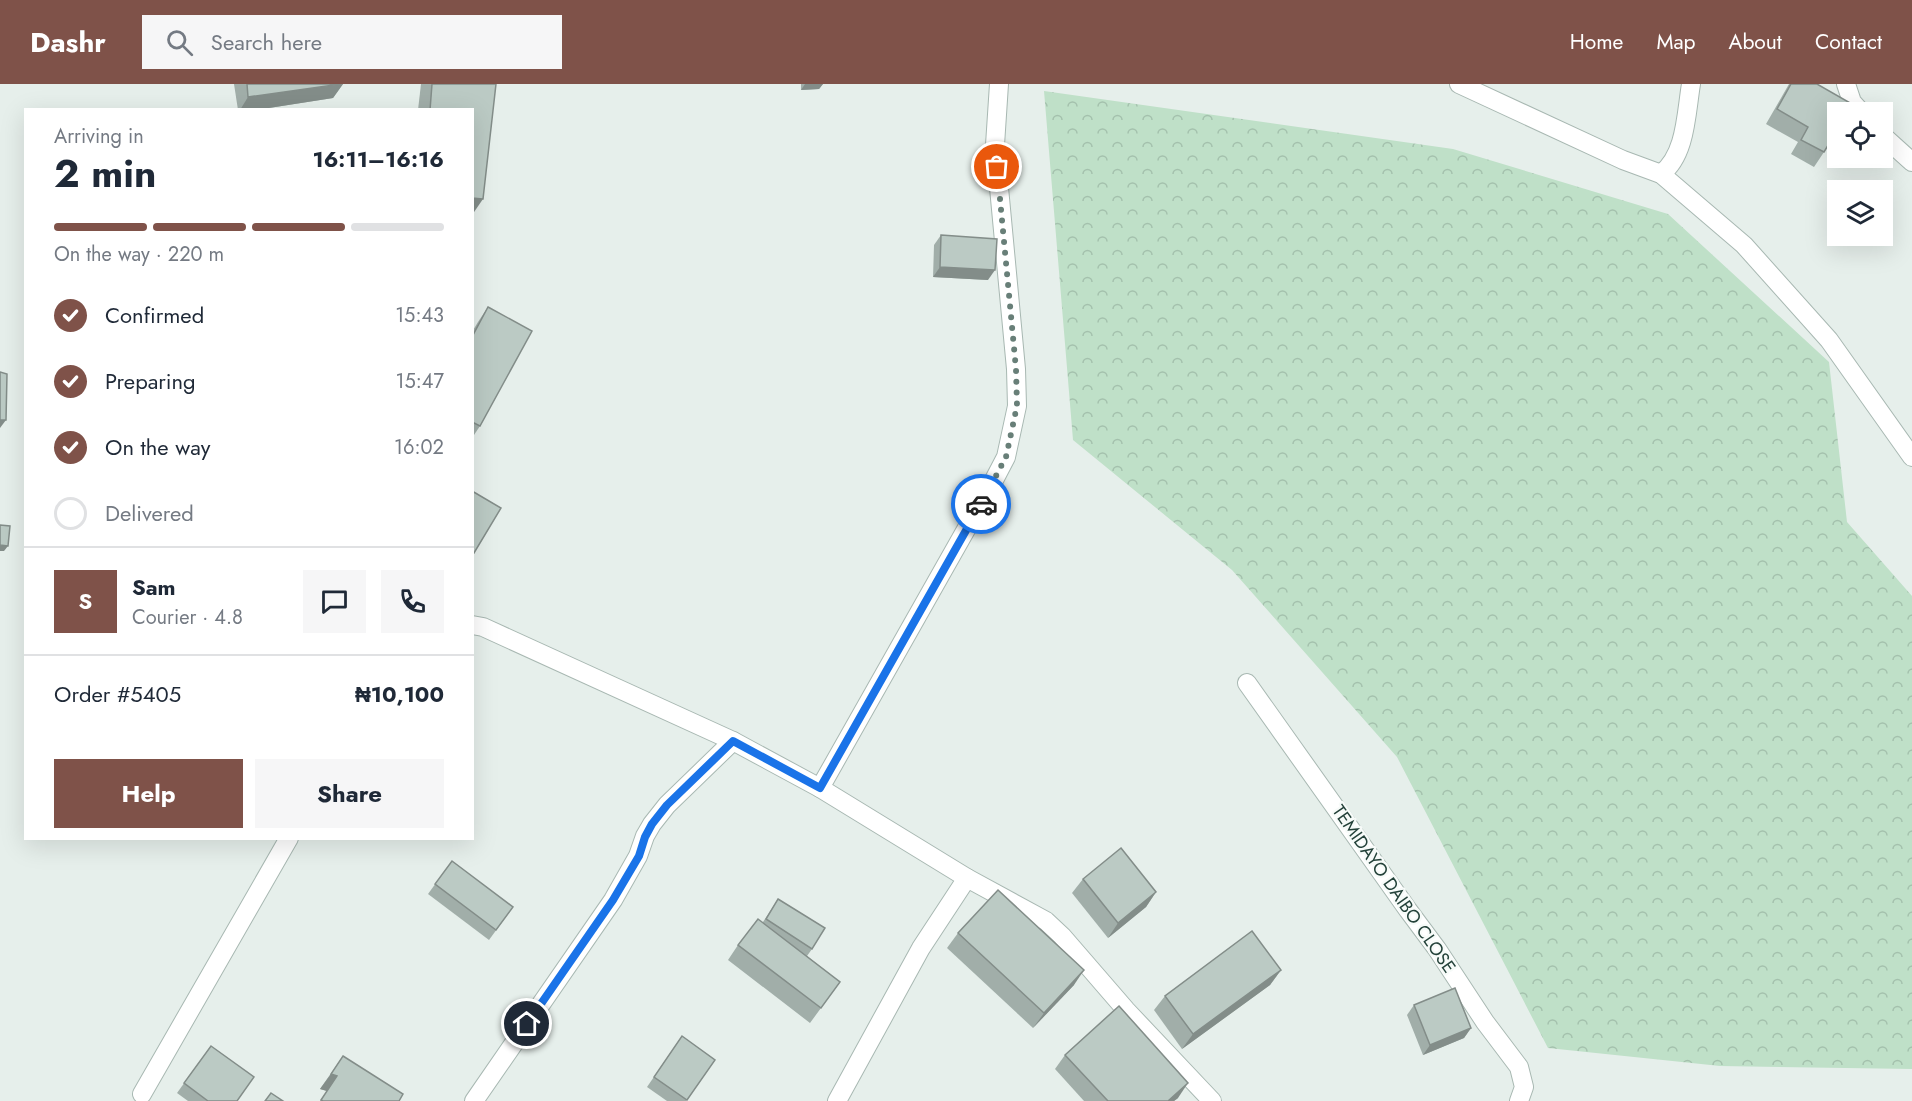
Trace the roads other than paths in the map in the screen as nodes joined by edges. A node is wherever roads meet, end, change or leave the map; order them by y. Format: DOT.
graph roads {
  1 [pos="999,84"];
  2 [pos="1459,84"];
  3 [pos="1691,84"];
  4 [pos="1846,84"];
  5 [pos="1852,102"];
  6 [pos="1893,145"];
  7 [pos="1912,162"];
  8 [pos="1661,174"];
  9 [pos="1912,457"];
  10 [pos="474,625"];
  11 [pos="1247,683"];
  12 [pos="733,741"];
  13 [pos="820,788"];
  14 [pos="288,840"];
  15 [pos="967,878"];
  16 [pos="142,1094"];
  17 [pos="474,1101"];
  18 [pos="837,1101"];
  19 [pos="1212,1101"];
  20 [pos="1519,1101"];
  1 -- 13 [label="street"];
  2 -- 8 [label="street"];
  3 -- 8 [label="street"];
  4 -- 5 [label="street"];
  6 -- 7 [label="street"];
  8 -- 9 [label="street"];
  10 -- 12 [label="street"];
  11 -- 20 [label="street, TEMIDAYO DAIBO CLOSE"];
  12 -- 13 [label="street"];
  12 -- 17 [label="street"];
  13 -- 15 [label="street"];
  14 -- 16 [label="street"];
  15 -- 18 [label="street"];
  15 -- 19 [label="street"];
}
